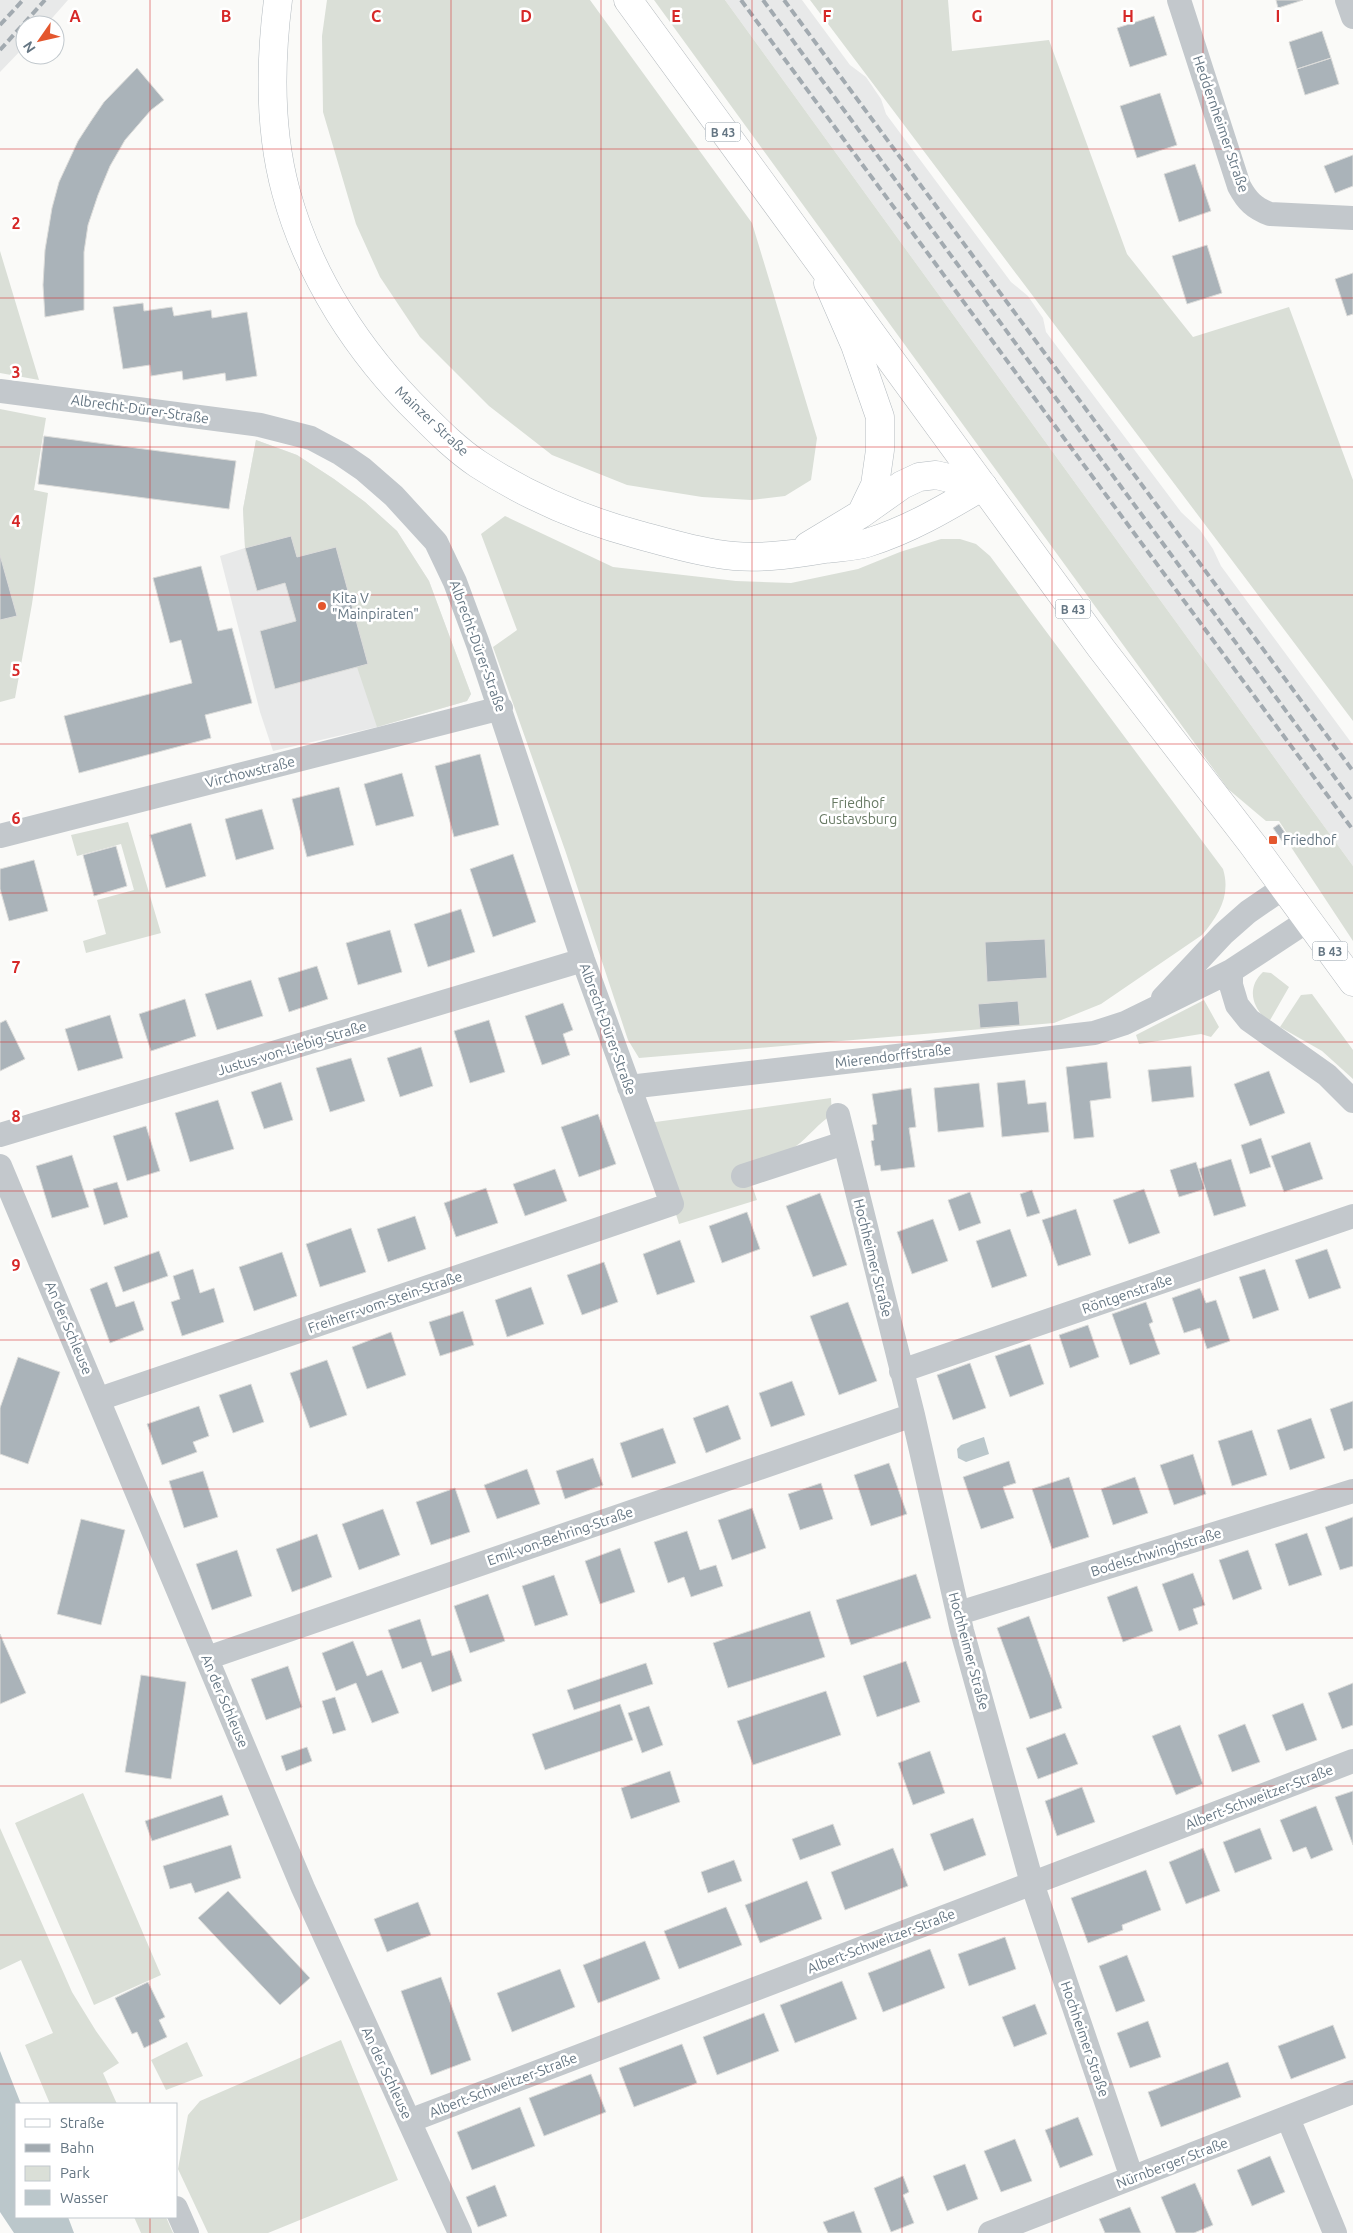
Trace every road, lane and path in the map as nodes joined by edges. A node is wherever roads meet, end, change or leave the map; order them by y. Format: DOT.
graph roads {
  1 [pos="278,0"];
  2 [pos="628,0"];
  3 [pos="1179,0"];
  4 [pos="1347,0"];
  5 [pos="1353,17"];
  6 [pos="1353,218"];
  7 [pos="819,264"];
  8 [pos="0,391"];
  9 [pos="983,486"];
  10 [pos="862,514"];
  11 [pos="795,554"];
  12 [pos="500,708"];
  13 [pos="0,836"];
  14 [pos="1283,888"];
  15 [pos="1308,921"];
  16 [pos="584,960"];
  17 [pos="1231,971"];
  18 [pos="1353,982"];
  19 [pos="1152,1009"];
  20 [pos="629,1087"];
  21 [pos="1353,1101"];
  22 [pos="838,1115"];
  23 [pos="0,1135"];
  24 [pos="844,1143"];
  25 [pos="0,1166"];
  26 [pos="744,1176"];
  27 [pos="672,1204"];
  28 [pos="1353,1216"];
  29 [pos="902,1371"];
  30 [pos="99,1400"];
  31 [pos="913,1415"];
  32 [pos="1353,1491"];
  33 [pos="959,1613"];
  34 [pos="207,1658"];
  35 [pos="1353,1761"];
  36 [pos="1032,1883"];
  37 [pos="1353,2092"];
  38 [pos="1288,2118"];
  39 [pos="409,2121"];
  40 [pos="1132,2178"];
  41 [pos="178,2213"];
  42 [pos="186,2233"];
  43 [pos="460,2233"];
  44 [pos="990,2233"];
  45 [pos="1335,2233"];
  1 -- 11 [label="main road, Mainzer Straße"];
  2 -- 7 [label="main road, B 43"];
  3 -- 6 [label="street, Heddernheimer Straße"];
  4 -- 5 [label="street"];
  7 -- 9 [label="main road, B 43"];
  7 -- 10 [label="main road"];
  8 -- 12 [label="street, Albrecht-Dürer-Straße"];
  9 -- 10 [label="main road"];
  9 -- 11 [label="main road, Mainzer Straße"];
  9 -- 14 [label="main road, B 43"];
  10 -- 11 [label="main road"];
  12 -- 13 [label="street, Virchowstraße"];
  12 -- 16 [label="street, Albrecht-Dürer-Straße"];
  14 -- 15 [label="main road, B 43"];
  14 -- 19 [label="street, Mierendorffstraße"];
  15 -- 17 [label="street, Mierendorffstraße"];
  15 -- 18 [label="main road, B 43"];
  16 -- 20 [label="street, Albrecht-Dürer-Straße"];
  16 -- 23 [label="street, Justus-von-Liebig-Straße"];
  17 -- 19 [label="street, Mierendorffstraße"];
  17 -- 21 [label="street"];
  19 -- 20 [label="street, Mierendorffstraße"];
  20 -- 27 [label="street, Albrecht-Dürer-Straße"];
  22 -- 24 [label="street, Hochheimer Straße"];
  24 -- 26 [label="street"];
  24 -- 29 [label="street, Hochheimer Straße"];
  25 -- 30 [label="street, An der Schleuse"];
  27 -- 30 [label="street, Freiherr-vom-Stein-Straße"];
  28 -- 29 [label="street, Röntgenstraße"];
  29 -- 31 [label="street, Hochheimer Straße"];
  30 -- 34 [label="street, An der Schleuse"];
  31 -- 33 [label="street, Hochheimer Straße"];
  31 -- 34 [label="street, Emil-von-Behring-Straße"];
  32 -- 33 [label="street, Bodelschwinghstraße"];
  33 -- 36 [label="street, Hochheimer Straße"];
  34 -- 39 [label="street, An der Schleuse"];
  35 -- 36 [label="street, Albert-Schweitzer-Straße"];
  36 -- 39 [label="street, Albert-Schweitzer-Straße"];
  36 -- 40 [label="street, Hochheimer Straße"];
  37 -- 38 [label="street, Nürnberger Straße"];
  38 -- 40 [label="street, Nürnberger Straße"];
  38 -- 45 [label="street"];
  39 -- 43 [label="street, An der Schleuse"];
  40 -- 44 [label="street, Nürnberger Straße"];
  41 -- 42 [label="street"];
}
